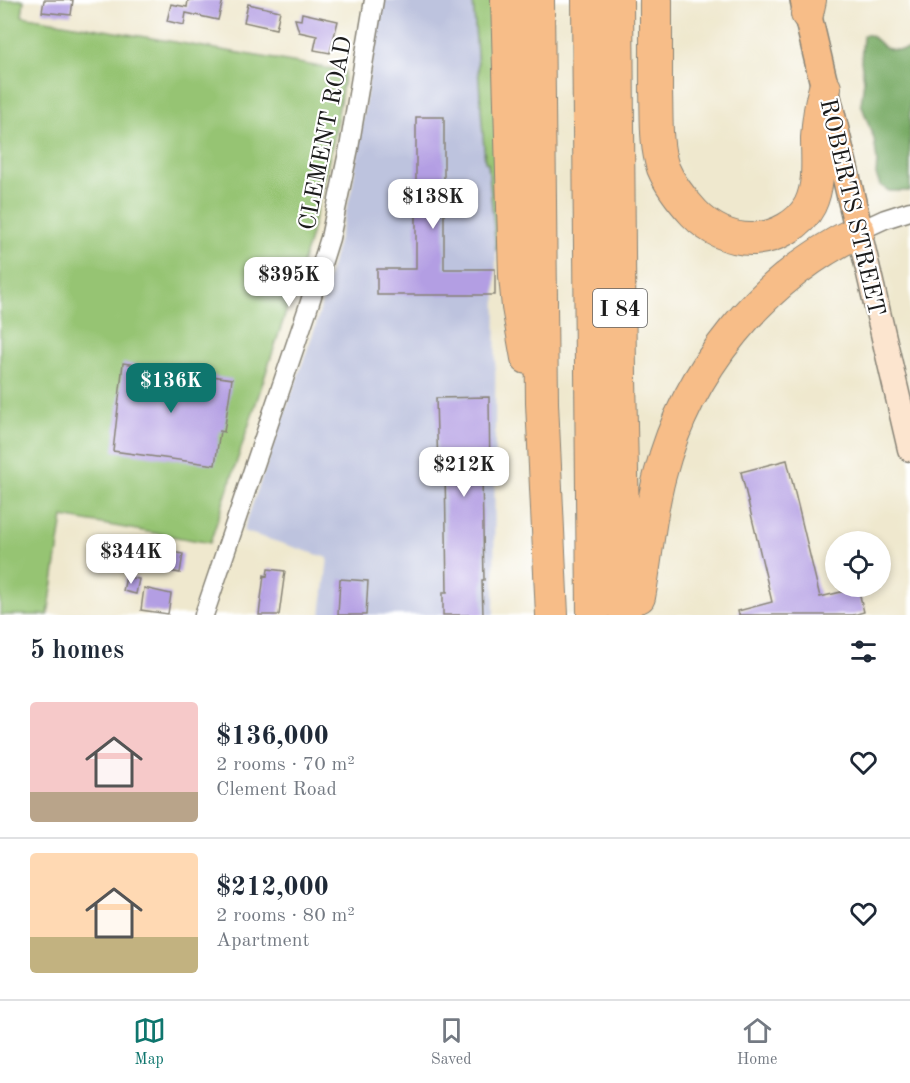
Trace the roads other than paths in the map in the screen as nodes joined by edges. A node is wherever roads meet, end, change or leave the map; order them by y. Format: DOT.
graph roads {
  1 [pos="374,0"];
  2 [pos="507,0"];
  3 [pos="538,0"];
  4 [pos="572,0"];
  5 [pos="588,0"];
  6 [pos="617,0"];
  7 [pos="656,0"];
  8 [pos="807,5"];
  9 [pos="825,88"];
  10 [pos="910,211"];
  11 [pos="859,231"];
  12 [pos="542,403"];
  13 [pos="910,449"];
  14 [pos="553,609"];
  15 [pos="204,615"];
  16 [pos="577,615"];
  17 [pos="593,615"];
  18 [pos="625,615"];
  19 [pos="635,615"];
  1 -- 15 [label="street, CLEMENT ROAD"];
  2 -- 12 [label="highway"];
  3 -- 12 [label="highway"];
  4 -- 16 [label="highway"];
  5 -- 17 [label="highway"];
  6 -- 18 [label="highway, I 84"];
  7 -- 9 [label="highway"];
  8 -- 9 [label="main road, ROBERTS STREET"];
  9 -- 11 [label="main road, ROBERTS STREET"];
  10 -- 11 [label="street"];
  11 -- 13 [label="main road, ROBERTS STREET"];
  11 -- 19 [label="highway"];
  12 -- 14 [label="highway"];
}
